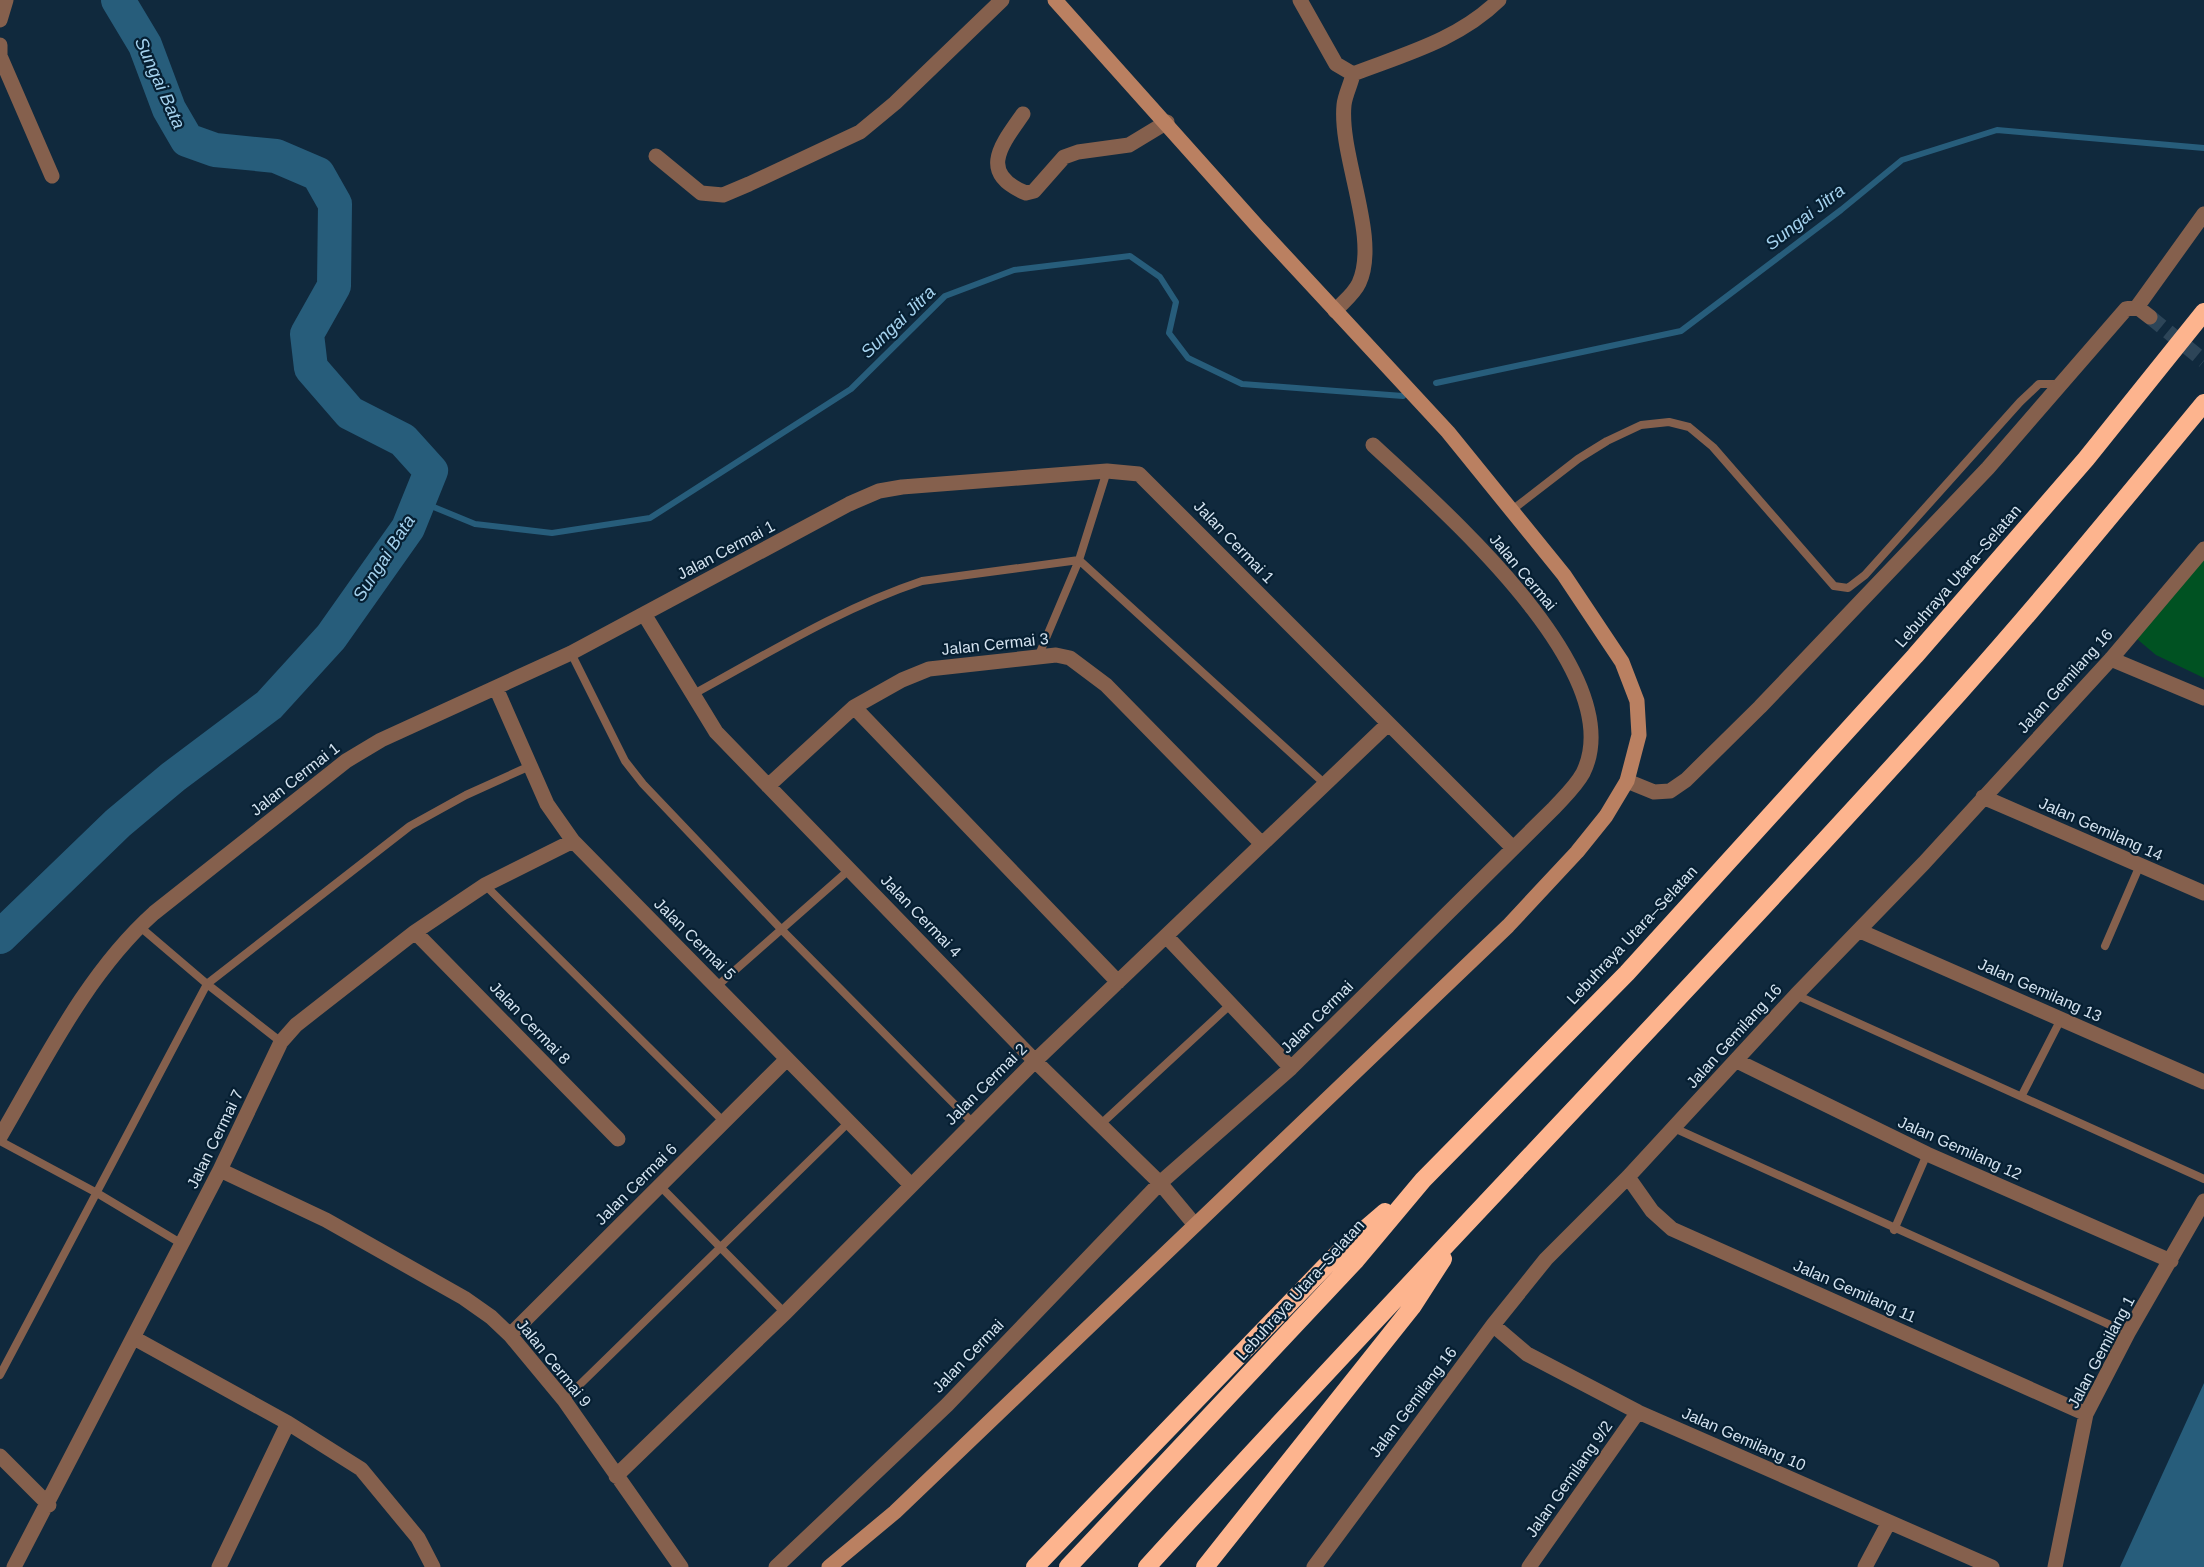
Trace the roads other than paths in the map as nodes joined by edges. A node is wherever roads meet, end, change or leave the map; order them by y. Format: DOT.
graph roads {
  1 [pos="6,0"];
  2 [pos="1002,0"];
  3 [pos="1055,0"];
  4 [pos="1300,0"];
  5 [pos="1499,0"];
  6 [pos="0,20"];
  7 [pos="0,45"];
  8 [pos="1353,74"];
  9 [pos="1023,114"];
  10 [pos="1167,122"];
  11 [pos="656,156"];
  12 [pos="52,176"];
  13 [pos="2204,214"];
  14 [pos="2137,307"];
  15 [pos="1335,311"];
  16 [pos="2204,312"];
  17 [pos="2150,317"];
  18 [pos="2061,384"];
  19 [pos="2204,403"];
  20 [pos="1373,444"];
  21 [pos="1107,471"];
  22 [pos="1512,510"];
  23 [pos="2204,549"];
  24 [pos="1079,560"];
  25 [pos="644,614"];
  26 [pos="571,653"];
  27 [pos="1038,657"];
  28 [pos="2111,659"];
  29 [pos="496,688"];
  30 [pos="692,694"];
  31 [pos="2204,698"];
  32 [pos="854,707"];
  33 [pos="1388,724"];
  34 [pos="530,766"];
  35 [pos="1627,781"];
  36 [pos="1325,784"];
  37 [pos="768,786"];
  38 [pos="1983,797"];
  39 [pos="573,842"];
  40 [pos="1262,844"];
  41 [pos="1512,847"];
  42 [pos="2140,865"];
  43 [pos="851,869"];
  44 [pos="485,885"];
  45 [pos="2204,893"];
  46 [pos="140,926"];
  47 [pos="781,929"];
  48 [pos="1860,931"];
  49 [pos="415,932"];
  50 [pos="1166,936"];
  51 [pos="2105,946"];
  52 [pos="1118,982"];
  53 [pos="207,984"];
  54 [pos="716,987"];
  55 [pos="1796,995"];
  56 [pos="1231,1004"];
  57 [pos="2061,1019"];
  58 [pos="281,1042"];
  59 [pos="787,1059"];
  60 [pos="1035,1061"];
  61 [pos="1737,1061"];
  62 [pos="1291,1068"];
  63 [pos="2204,1083"];
  64 [pos="2022,1095"];
  65 [pos="724,1122"];
  66 [pos="849,1122"];
  67 [pos="973,1123"];
  68 [pos="1101,1124"];
  69 [pos="1674,1128"];
  70 [pos="0,1139"];
  71 [pos="618,1139"];
  72 [pos="1927,1154"];
  73 [pos="220,1170"];
  74 [pos="1628,1177"];
  75 [pos="2204,1179"];
  76 [pos="1423,1180"];
  77 [pos="1160,1183"];
  78 [pos="911,1185"];
  79 [pos="660,1186"];
  80 [pos="97,1193"];
  81 [pos="2204,1201"];
  82 [pos="1195,1225"];
  83 [pos="1894,1230"];
  84 [pos="1461,1233"];
  85 [pos="182,1244"];
  86 [pos="720,1248"];
  87 [pos="2171,1261"];
  88 [pos="784,1313"];
  89 [pos="1493,1325"];
  90 [pos="2128,1333"];
  91 [pos="510,1335"];
  92 [pos="134,1338"];
  93 [pos="0,1375"];
  94 [pos="564,1400"];
  95 [pos="1638,1412"];
  96 [pos="2086,1414"];
  97 [pos="288,1423"];
  98 [pos="0,1456"];
  99 [pos="616,1476"];
  100 [pos="48,1505"];
  101 [pos="1889,1522"];
  102 [pos="14,1567"];
  103 [pos="219,1567"];
  104 [pos="433,1567"];
  105 [pos="681,1567"];
  106 [pos="776,1567"];
  107 [pos="829,1567"];
  108 [pos="1035,1567"];
  109 [pos="1068,1567"];
  110 [pos="1147,1567"];
  111 [pos="1206,1567"];
  112 [pos="1314,1567"];
  113 [pos="1529,1567"];
  114 [pos="1865,1567"];
  115 [pos="1992,1567"];
  116 [pos="2055,1567"];
  1 -- 6 [label="street"];
  2 -- 11 [label="street"];
  3 -- 10 [label="street"];
  4 -- 8 [label="street"];
  5 -- 8 [label="street"];
  7 -- 12 [label="street"];
  8 -- 15 [label="street"];
  9 -- 10 [label="street"];
  10 -- 15 [label="street"];
  13 -- 14 [label="street"];
  14 -- 17 [label="street"];
  14 -- 18 [label="street"];
  15 -- 22 [label="street"];
  16 -- 76 [label="highway, Lebuhraya Utara–Selatan"];
  18 -- 22 [label="lane"];
  18 -- 35 [label="street"];
  19 -- 84 [label="highway"];
  20 -- 41 [label="street, Jalan Cermai"];
  21 -- 24 [label="lane"];
  21 -- 25 [label="street, Jalan Cermai 1"];
  21 -- 33 [label="street, Jalan Cermai 1"];
  22 -- 35 [label="street"];
  23 -- 28 [label="street, Jalan Gemilang 16"];
  24 -- 27 [label="lane"];
  24 -- 30 [label="lane"];
  24 -- 36 [label="lane"];
  25 -- 26 [label="street, Jalan Cermai 1"];
  25 -- 30 [label="street, Jalan Cermai 4"];
  26 -- 29 [label="street, Jalan Cermai 1"];
  26 -- 47 [label="lane"];
  27 -- 32 [label="street, Jalan Cermai 3"];
  27 -- 40 [label="street, Jalan Cermai 3"];
  28 -- 31 [label="street"];
  28 -- 38 [label="street, Jalan Gemilang 16"];
  29 -- 34 [label="street, Jalan Cermai 5"];
  29 -- 46 [label="street, Jalan Cermai 1"];
  30 -- 37 [label="street, Jalan Cermai 4"];
  32 -- 37 [label="street, Jalan Cermai 3"];
  32 -- 52 [label="street"];
  33 -- 36 [label="street, Jalan Cermai 2"];
  33 -- 41 [label="street, Jalan Cermai 1"];
  34 -- 39 [label="street, Jalan Cermai 5"];
  34 -- 53 [label="lane"];
  35 -- 82 [label="street"];
  36 -- 40 [label="street, Jalan Cermai 2"];
  37 -- 43 [label="street, Jalan Cermai 4"];
  38 -- 42 [label="street, Jalan Gemilang 14"];
  38 -- 48 [label="street, Jalan Gemilang 16"];
  39 -- 44 [label="street, Jalan Cermai 7"];
  39 -- 54 [label="street, Jalan Cermai 5"];
  40 -- 50 [label="street, Jalan Cermai 2"];
  41 -- 62 [label="street, Jalan Cermai"];
  42 -- 45 [label="street, Jalan Gemilang 14"];
  42 -- 51 [label="lane"];
  43 -- 47 [label="lane"];
  43 -- 60 [label="street, Jalan Cermai 4"];
  44 -- 49 [label="street, Jalan Cermai 7"];
  44 -- 65 [label="lane"];
  46 -- 53 [label="lane"];
  46 -- 70 [label="street, Jalan Cermai 1"];
  47 -- 54 [label="lane"];
  47 -- 67 [label="lane"];
  48 -- 55 [label="street, Jalan Gemilang 16"];
  48 -- 57 [label="street, Jalan Gemilang 13"];
  49 -- 58 [label="street, Jalan Cermai 7"];
  49 -- 71 [label="street, Jalan Cermai 8"];
  50 -- 52 [label="street, Jalan Cermai 2"];
  50 -- 56 [label="street"];
  52 -- 60 [label="street, Jalan Cermai 2"];
  53 -- 58 [label="lane"];
  53 -- 80 [label="lane"];
  54 -- 59 [label="street, Jalan Cermai 5"];
  55 -- 61 [label="street, Jalan Gemilang 16"];
  55 -- 64 [label="lane"];
  56 -- 62 [label="street"];
  56 -- 68 [label="lane"];
  57 -- 63 [label="street, Jalan Gemilang 13"];
  57 -- 64 [label="lane"];
  58 -- 73 [label="street, Jalan Cermai 7"];
  59 -- 65 [label="street, Jalan Cermai 6"];
  59 -- 66 [label="street, Jalan Cermai 5"];
  60 -- 67 [label="street, Jalan Cermai 2"];
  60 -- 68 [label="street, Jalan Cermai 4"];
  61 -- 69 [label="street, Jalan Gemilang 16"];
  61 -- 72 [label="street, Jalan Gemilang 12"];
  62 -- 77 [label="street, Jalan Cermai"];
  64 -- 75 [label="lane"];
  65 -- 79 [label="street, Jalan Cermai 6"];
  66 -- 78 [label="street, Jalan Cermai 5"];
  66 -- 86 [label="lane"];
  67 -- 78 [label="street, Jalan Cermai 2"];
  68 -- 77 [label="street, Jalan Cermai 4"];
  69 -- 74 [label="street, Jalan Gemilang 16"];
  69 -- 83 [label="lane"];
  70 -- 80 [label="lane"];
  72 -- 83 [label="lane"];
  72 -- 87 [label="street, Jalan Gemilang 12"];
  73 -- 85 [label="street, Jalan Cermai 7"];
  73 -- 91 [label="street, Jalan Cermai 9"];
  74 -- 89 [label="street, Jalan Gemilang 16"];
  74 -- 96 [label="street, Jalan Gemilang 11"];
  76 -- 108 [label="highway"];
  76 -- 109 [label="highway, Lebuhraya Utara–Selatan"];
  77 -- 82 [label="street, Jalan Cermai 4"];
  77 -- 106 [label="street, Jalan Cermai"];
  78 -- 88 [label="street, Jalan Cermai 2"];
  79 -- 86 [label="lane"];
  79 -- 91 [label="street, Jalan Cermai 6"];
  80 -- 85 [label="lane"];
  80 -- 93 [label="lane"];
  81 -- 87 [label="street, Jalan Gemilang 1"];
  82 -- 107 [label="street"];
  83 -- 90 [label="lane"];
  84 -- 110 [label="highway"];
  84 -- 111 [label="highway"];
  85 -- 92 [label="street, Jalan Cermai 7"];
  86 -- 88 [label="lane"];
  86 -- 94 [label="lane"];
  87 -- 90 [label="street, Jalan Gemilang 1"];
  88 -- 99 [label="street, Jalan Cermai 2"];
  89 -- 95 [label="street, Jalan Gemilang 10"];
  89 -- 112 [label="street, Jalan Gemilang 16"];
  90 -- 96 [label="street, Jalan Gemilang 1"];
  91 -- 94 [label="street, Jalan Cermai 9"];
  92 -- 97 [label="street"];
  92 -- 100 [label="street, Jalan Cermai 7"];
  94 -- 99 [label="street, Jalan Cermai 9"];
  95 -- 101 [label="street, Jalan Gemilang 10"];
  95 -- 113 [label="street, Jalan Gemilang 9/2"];
  96 -- 116 [label="street, Jalan Gemilang 1"];
  97 -- 103 [label="street"];
  97 -- 104 [label="street"];
  98 -- 100 [label="street"];
  99 -- 105 [label="street, Jalan Cermai 9"];
  100 -- 102 [label="street, Jalan Cermai 7"];
  101 -- 114 [label="street"];
  101 -- 115 [label="street, Jalan Gemilang 10"];
}
